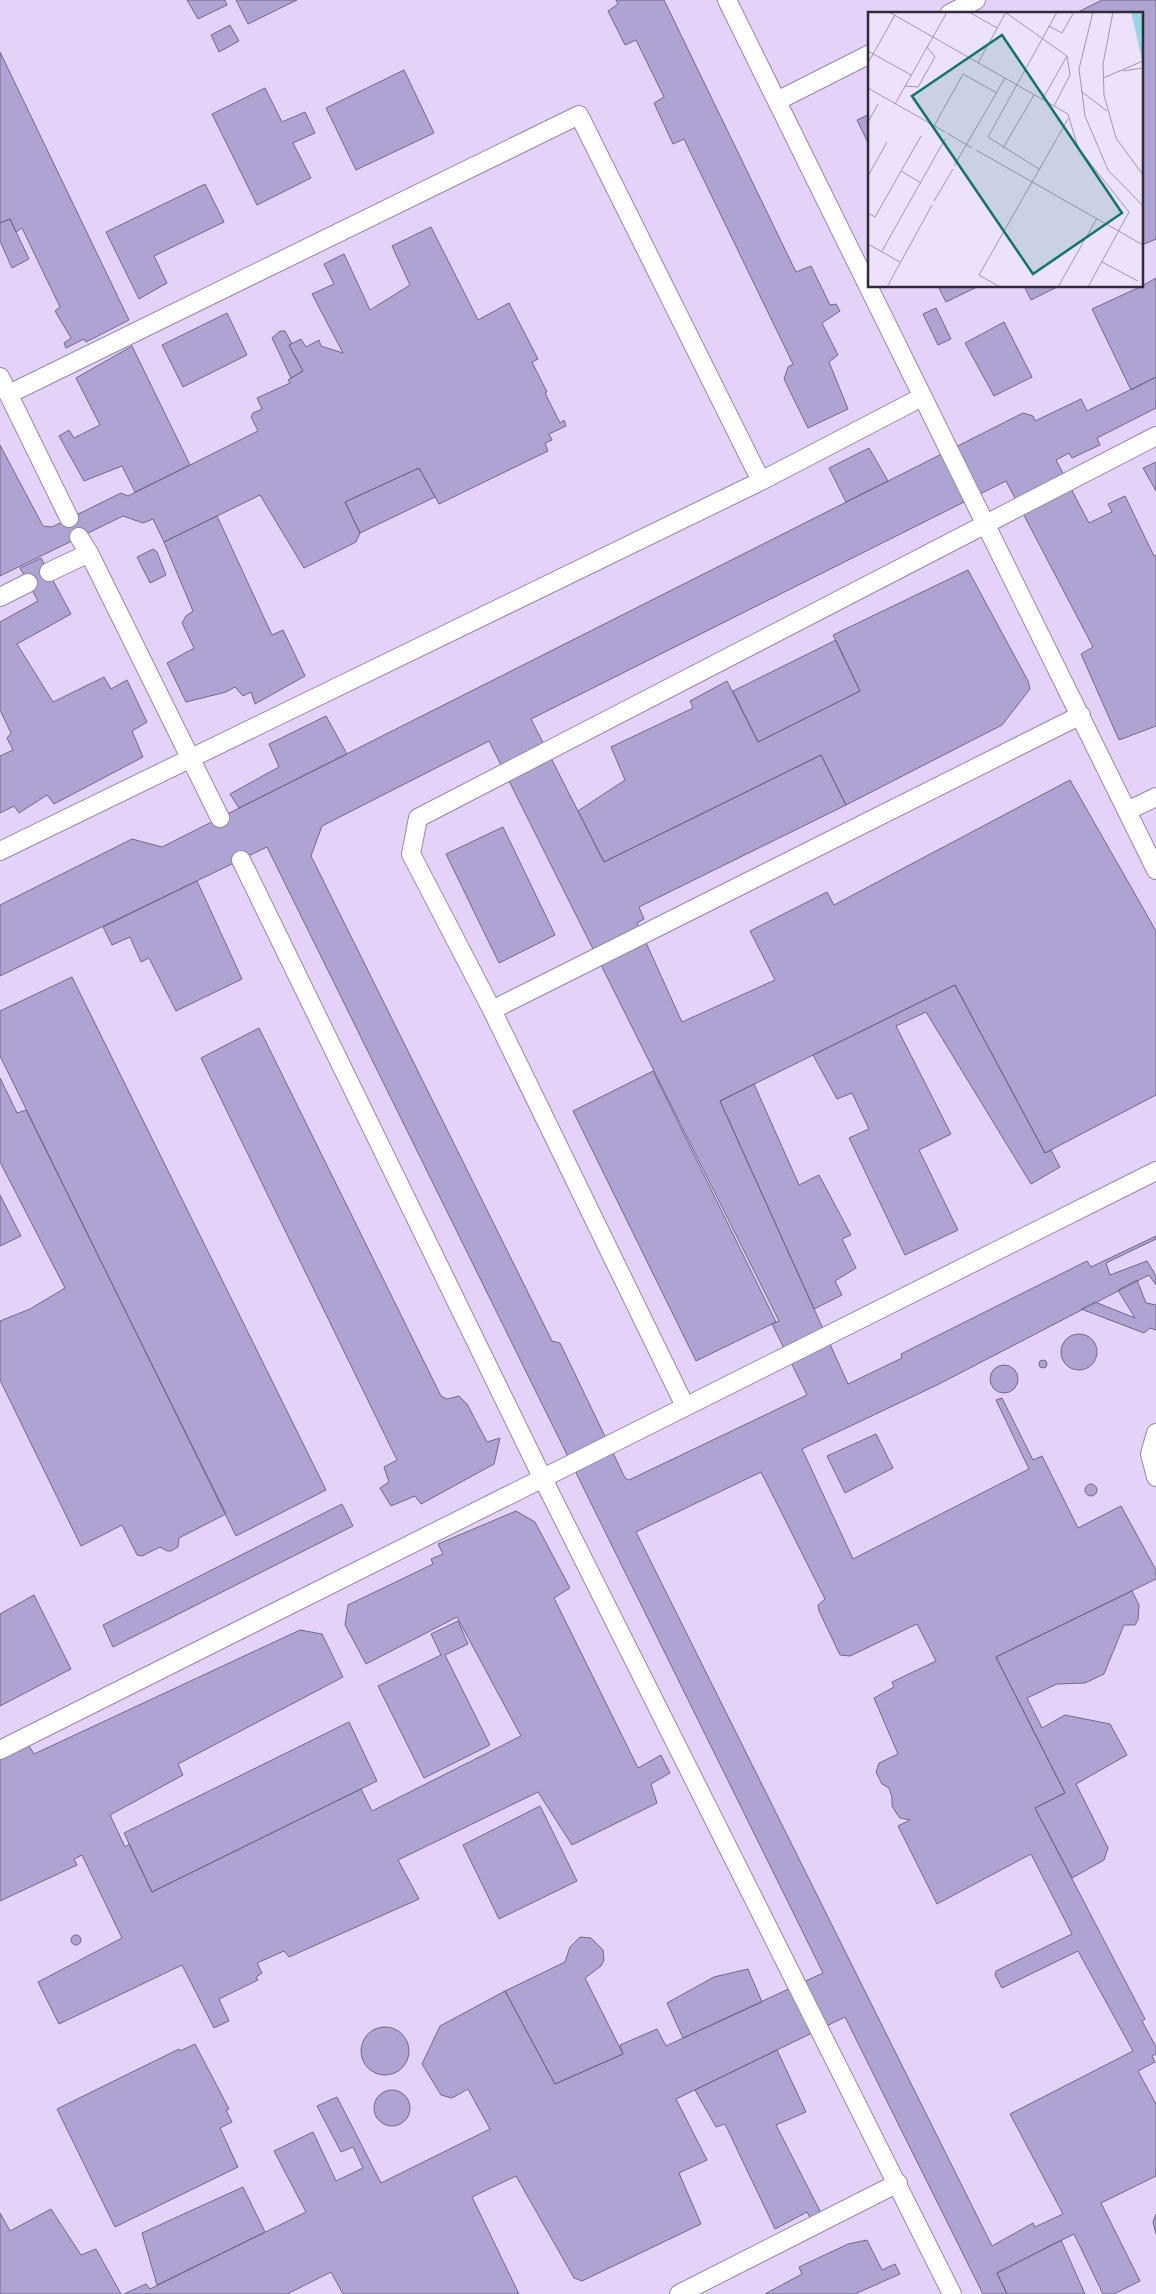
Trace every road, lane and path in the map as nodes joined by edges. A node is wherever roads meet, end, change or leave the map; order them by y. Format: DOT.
graph roads {
  1 [pos="727,0"];
  2 [pos="976,0"];
  3 [pos="953,12"];
  4 [pos="868,55"];
  5 [pos="777,101"];
  6 [pos="868,286"];
  7 [pos="869,288"];
  8 [pos="0,377"];
  9 [pos="9,394"];
  10 [pos="922,396"];
  11 [pos="1156,436"];
  12 [pos="761,481"];
  13 [pos="69,518"];
  14 [pos="985,524"];
  15 [pos="79,538"];
  16 [pos="89,553"];
  17 [pos="49,572"];
  18 [pos="28,583"];
  19 [pos="0,597"];
  20 [pos="1081,715"];
  21 [pos="191,759"];
  22 [pos="1156,797"];
  23 [pos="1127,811"];
  24 [pos="220,818"];
  25 [pos="0,852"];
  26 [pos="241,860"];
  27 [pos="1156,870"];
  28 [pos="492,1010"];
  29 [pos="1156,1171"];
  30 [pos="685,1406"];
  31 [pos="1156,1433"];
  32 [pos="542,1477"];
  33 [pos="1156,1477"];
  34 [pos="0,1750"];
  35 [pos="898,2183"];
  36 [pos="680,2294"];
  37 [pos="952,2294"];
  1 -- 5 [label="lane"];
  2 -- 3 [label="lane"];
  4 -- 5 [label="lane"];
  5 -- 6 [label="lane"];
  7 -- 10 [label="lane"];
  8 -- 9 [label="lane"];
  9 -- 12 [label="lane"];
  9 -- 13 [label="lane"];
  10 -- 12 [label="lane"];
  10 -- 14 [label="lane"];
  11 -- 14 [label="lane"];
  12 -- 21 [label="lane"];
  14 -- 20 [label="lane"];
  14 -- 28 [label="lane"];
  15 -- 16 [label="lane"];
  16 -- 17 [label="lane"];
  16 -- 21 [label="lane"];
  18 -- 19 [label="lane"];
  20 -- 23 [label="lane"];
  20 -- 28 [label="lane"];
  21 -- 24 [label="lane"];
  21 -- 25 [label="lane"];
  22 -- 23 [label="lane"];
  23 -- 27 [label="lane"];
  26 -- 32 [label="lane"];
  28 -- 30 [label="lane"];
  29 -- 30 [label="lane"];
  30 -- 32 [label="lane"];
  31 -- 33 [label="lane"];
  32 -- 34 [label="lane"];
  32 -- 35 [label="lane"];
  35 -- 36 [label="lane"];
  35 -- 37 [label="lane"];
}
